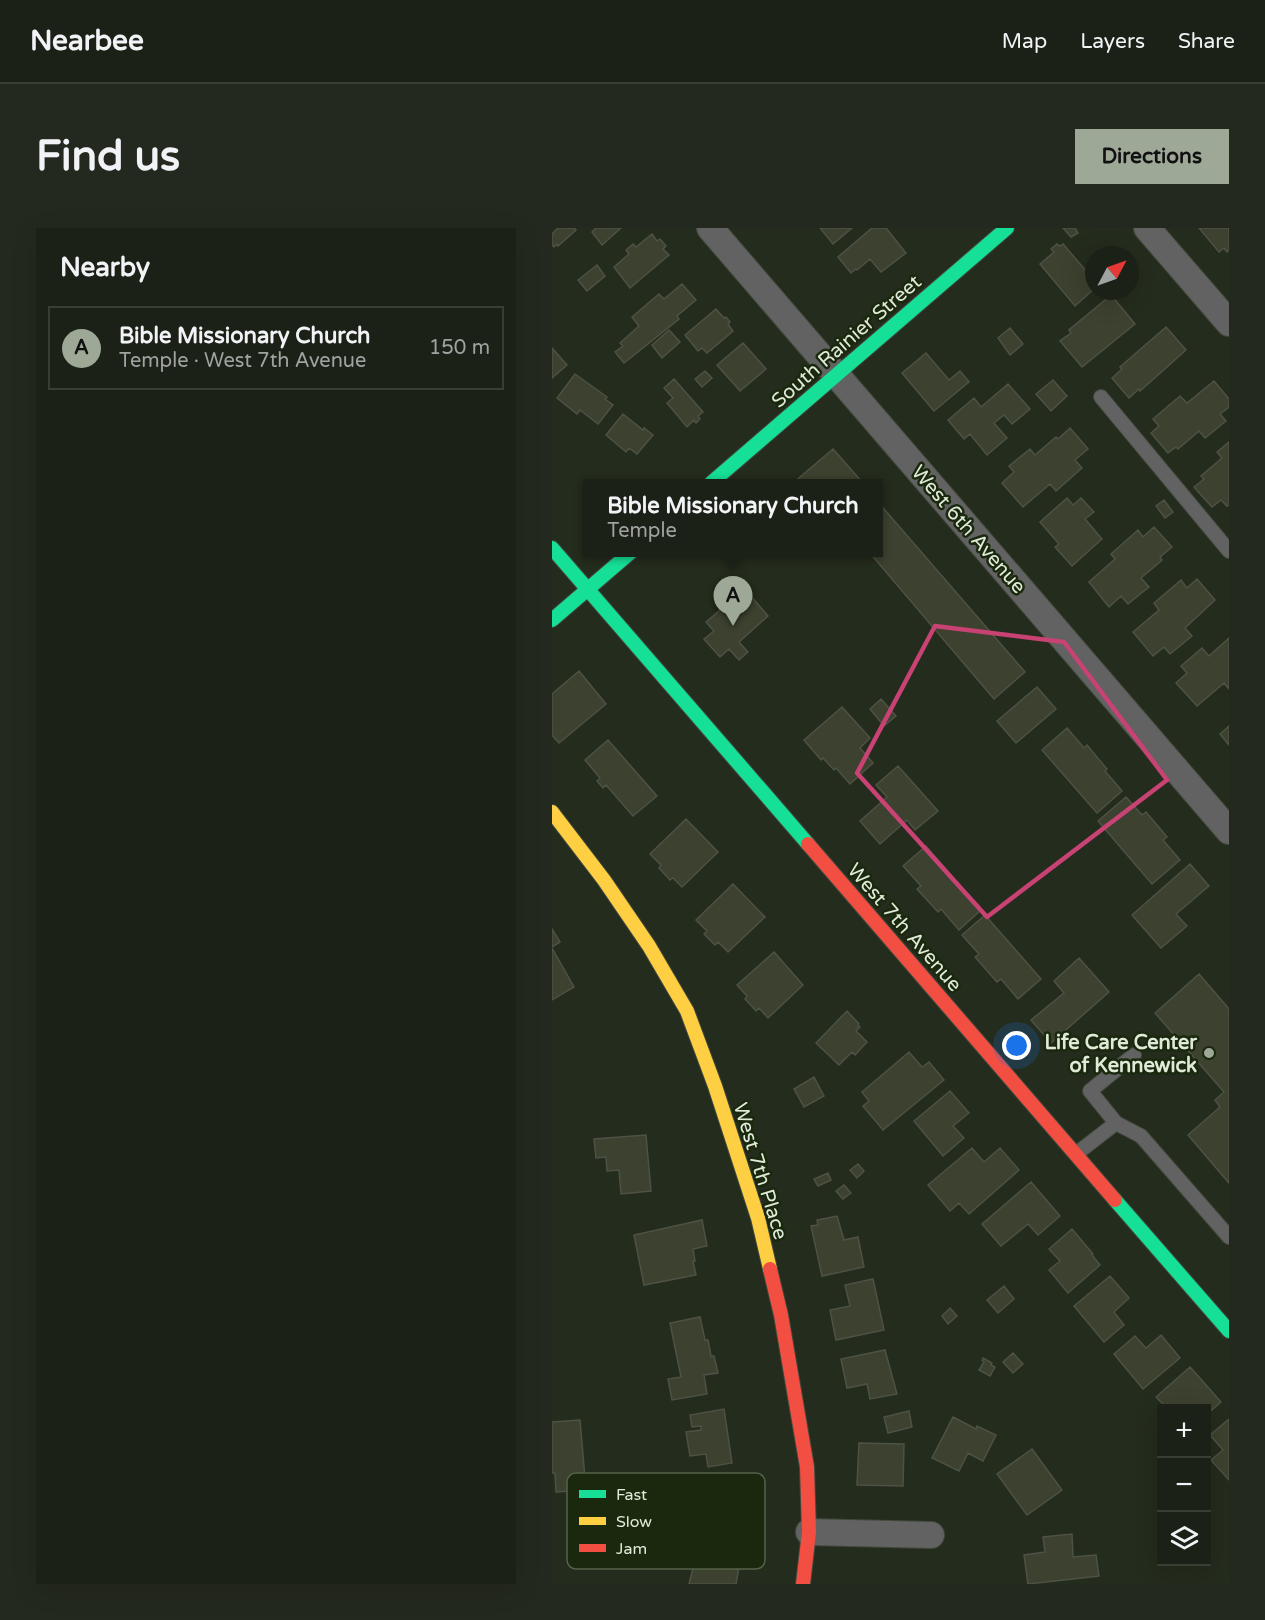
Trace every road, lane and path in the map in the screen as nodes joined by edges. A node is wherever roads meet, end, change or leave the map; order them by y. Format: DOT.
graph roads {
  1 [pos="710,228"];
  2 [pos="1007,228"];
  3 [pos="1147,228"];
  4 [pos="1229,323"];
  5 [pos="836,375"];
  6 [pos="1101,397"];
  7 [pos="716,479"];
  8 [pos="552,548"];
  9 [pos="1229,551"];
  10 [pos="625,557"];
  11 [pos="588,590"];
  12 [pos="552,620"];
  13 [pos="552,812"];
  14 [pos="1229,831"];
  15 [pos="1134,1055"];
  16 [pos="1116,1123"];
  17 [pos="1076,1154"];
  18 [pos="1229,1237"];
  19 [pos="1226,1322"];
  20 [pos="809,1533"];
  21 [pos="932,1535"];
  22 [pos="803,1584"];
  1 -- 5 [label="street, West 6th Avenue"];
  2 -- 5 [label="street, South Rainier Street"];
  3 -- 4 [label="street"];
  5 -- 7 [label="street, South Rainier Street"];
  5 -- 14 [label="street, West 6th Avenue"];
  6 -- 9 [label="lane"];
  8 -- 11 [label="street, West 7th Avenue"];
  10 -- 11 [label="street"];
  11 -- 12 [label="street"];
  11 -- 17 [label="street, West 7th Avenue"];
  13 -- 20 [label="street, West 7th Place"];
  15 -- 16 [label="lane"];
  16 -- 17 [label="lane"];
  16 -- 18 [label="lane"];
  17 -- 19 [label="street, West 7th Avenue"];
  20 -- 21 [label="street"];
  20 -- 22 [label="street, West 7th Place"];
}
